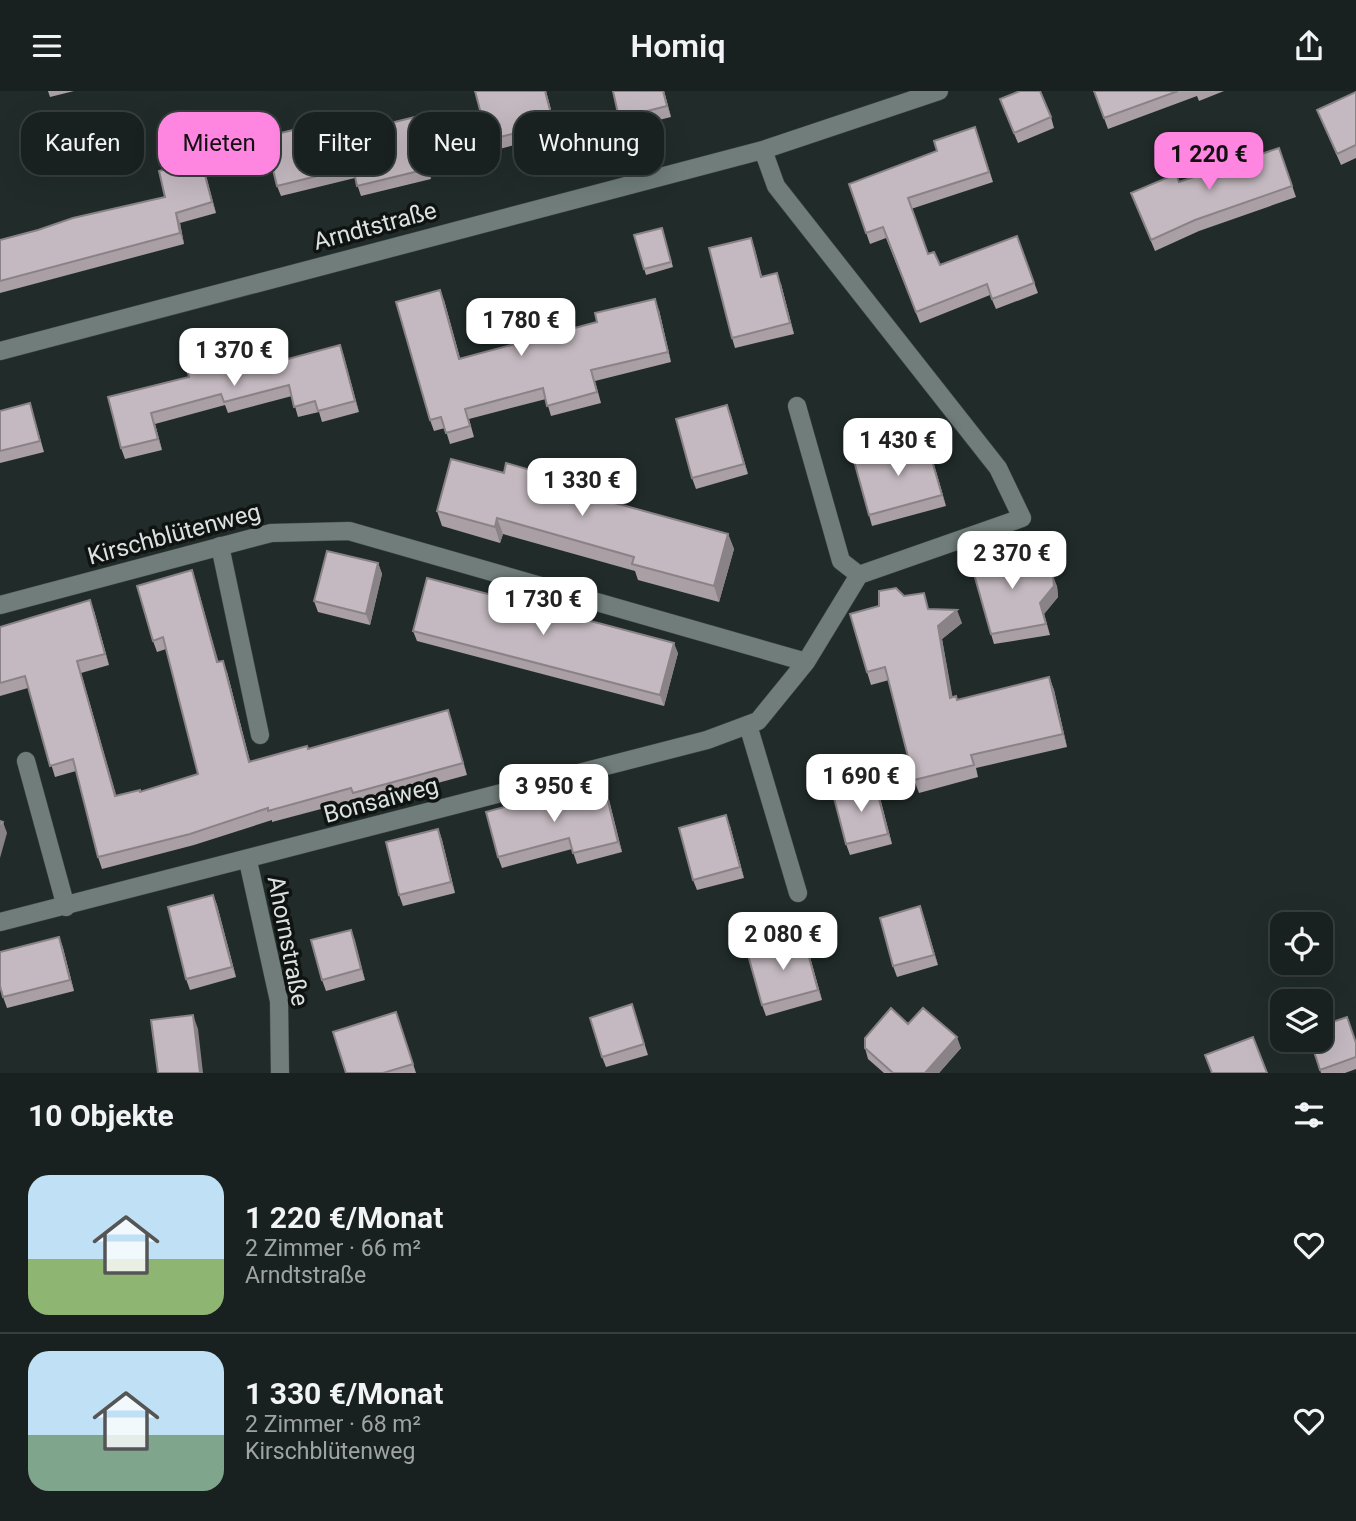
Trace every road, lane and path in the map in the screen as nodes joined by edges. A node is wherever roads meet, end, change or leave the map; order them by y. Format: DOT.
graph roads {
  1 [pos="939,91"];
  2 [pos="763,150"];
  3 [pos="0,351"];
  4 [pos="797,406"];
  5 [pos="220,546"];
  6 [pos="859,575"];
  7 [pos="0,605"];
  8 [pos="806,662"];
  9 [pos="748,725"];
  10 [pos="260,735"];
  11 [pos="26,761"];
  12 [pos="248,861"];
  13 [pos="798,893"];
  14 [pos="66,907"];
  15 [pos="0,922"];
  16 [pos="280,1073"];
  1 -- 2 [label="street, Arndtstraße"];
  2 -- 3 [label="street, Arndtstraße"];
  2 -- 6 [label="street"];
  4 -- 6 [label="street"];
  5 -- 7 [label="street, Kirschblütenweg"];
  5 -- 8 [label="street, Kirschblütenweg"];
  5 -- 10 [label="street"];
  6 -- 8 [label="street, Bonsaiweg"];
  8 -- 9 [label="street, Bonsaiweg"];
  9 -- 12 [label="street, Bonsaiweg"];
  9 -- 13 [label="street"];
  11 -- 14 [label="street"];
  12 -- 14 [label="street, Bonsaiweg"];
  12 -- 16 [label="street, Ahornstraße"];
  14 -- 15 [label="street, Bonsaiweg"];
}
